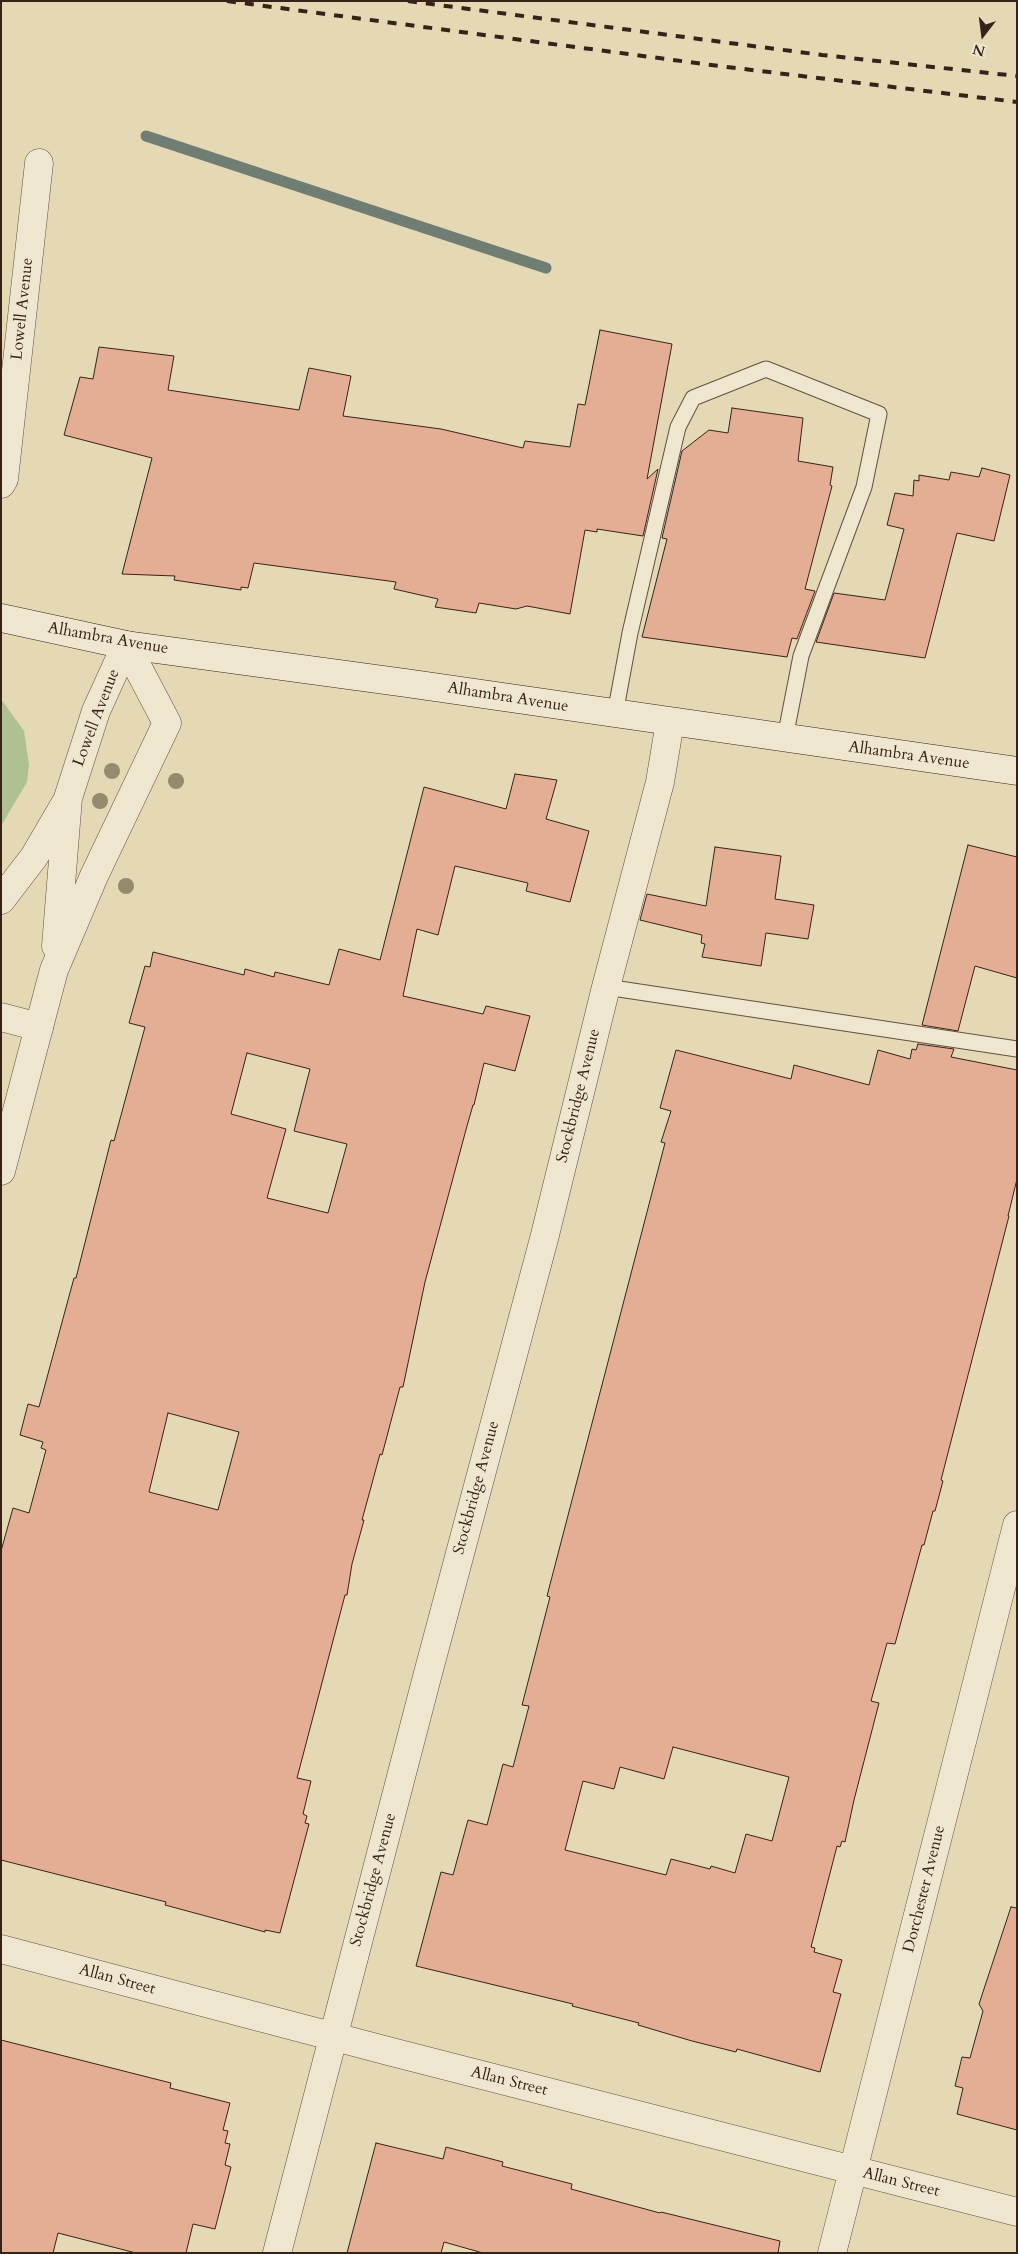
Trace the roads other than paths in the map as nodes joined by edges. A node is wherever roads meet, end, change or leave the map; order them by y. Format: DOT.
graph roads {
  1 [pos="39,163"];
  2 [pos="1,484"];
  3 [pos="1,618"];
  4 [pos="126,645"];
  5 [pos="615,714"];
  6 [pos="670,722"];
  7 [pos="785,738"];
  8 [pos="1017,771"];
  9 [pos="68,798"];
  10 [pos="1,900"];
  11 [pos="54,970"];
  12 [pos="606,987"];
  13 [pos="1,1017"];
  14 [pos="38,1027"];
  15 [pos="1017,1049"];
  16 [pos="1,1171"];
  17 [pos="1017,1525"];
  18 [pos="1,1949"];
  19 [pos="333,2037"];
  20 [pos="853,2171"];
  21 [pos="1017,2212"];
  22 [pos="277,2253"];
  23 [pos="832,2253"];
  1 -- 2 [label="street, Lowell Avenue"];
  3 -- 4 [label="street, Alhambra Avenue"];
  4 -- 5 [label="street, Alhambra Avenue"];
  4 -- 9 [label="street, Lowell Avenue"];
  4 -- 11 [label="street, Lowell Avenue"];
  5 -- 6 [label="street, Alhambra Avenue"];
  5 -- 7 [label="lane"];
  6 -- 7 [label="street, Alhambra Avenue"];
  6 -- 12 [label="street, Stockbridge Avenue"];
  7 -- 8 [label="street, Alhambra Avenue"];
  9 -- 10 [label="street"];
  9 -- 11 [label="street, Lowell Avenue"];
  11 -- 14 [label="street, Lowell Avenue"];
  12 -- 15 [label="lane"];
  12 -- 19 [label="street, Stockbridge Avenue"];
  13 -- 14 [label="street"];
  14 -- 16 [label="street, Lowell Avenue"];
  17 -- 20 [label="street, Dorchester Avenue"];
  18 -- 19 [label="street, Allan Street"];
  19 -- 20 [label="street, Allan Street"];
  19 -- 22 [label="street, Stockbridge Avenue"];
  20 -- 21 [label="street, Allan Street"];
  20 -- 23 [label="street, Dorchester Avenue"];
}
